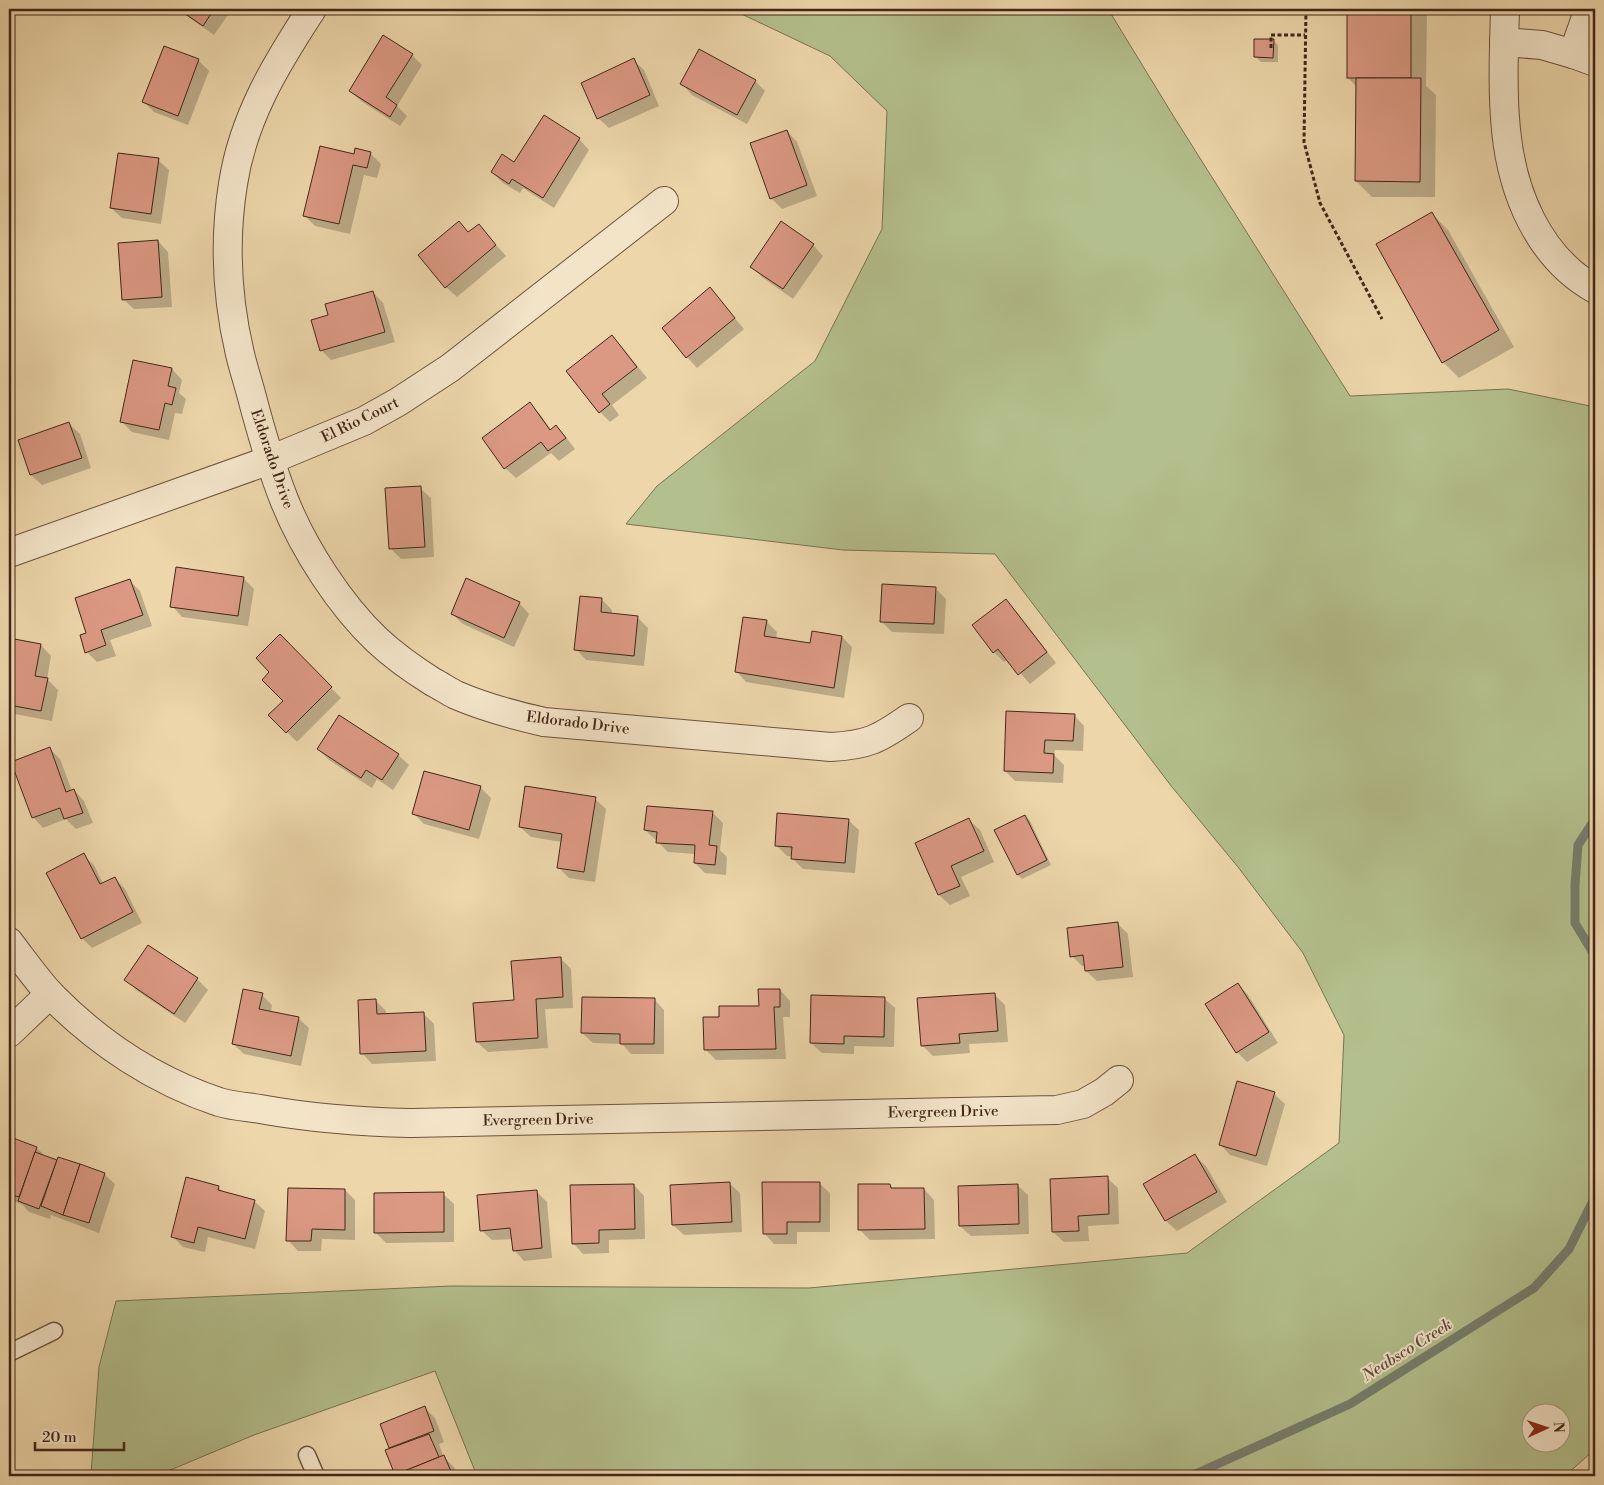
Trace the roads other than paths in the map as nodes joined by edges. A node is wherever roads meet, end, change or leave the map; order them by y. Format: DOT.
graph roads {
  1 [pos="312,9"];
  2 [pos="1505,9"];
  3 [pos="1589,9"];
  4 [pos="1504,42"];
  5 [pos="1584,58"];
  6 [pos="664,201"];
  7 [pos="1595,289"];
  8 [pos="270,460"];
  9 [pos="9,553"];
  10 [pos="909,718"];
  11 [pos="9,942"];
  12 [pos="50,994"];
  13 [pos="9,1033"];
  14 [pos="1119,1080"];
  15 [pos="54,1332"];
  16 [pos="9,1353"];
  17 [pos="306,1455"];
  18 [pos="316,1476"];
  1 -- 8 [label="street, Eldorado Drive"];
  2 -- 4 [label="street"];
  3 -- 5 [label="street"];
  4 -- 5 [label="street"];
  4 -- 7 [label="street"];
  6 -- 8 [label="street, El Rio Court"];
  8 -- 9 [label="street, El Rio Court"];
  8 -- 10 [label="street, Eldorado Drive"];
  11 -- 12 [label="street, Evergreen Drive"];
  12 -- 13 [label="street"];
  12 -- 14 [label="street, Evergreen Drive"];
  15 -- 16 [label="lane"];
  17 -- 18 [label="lane"];
}
